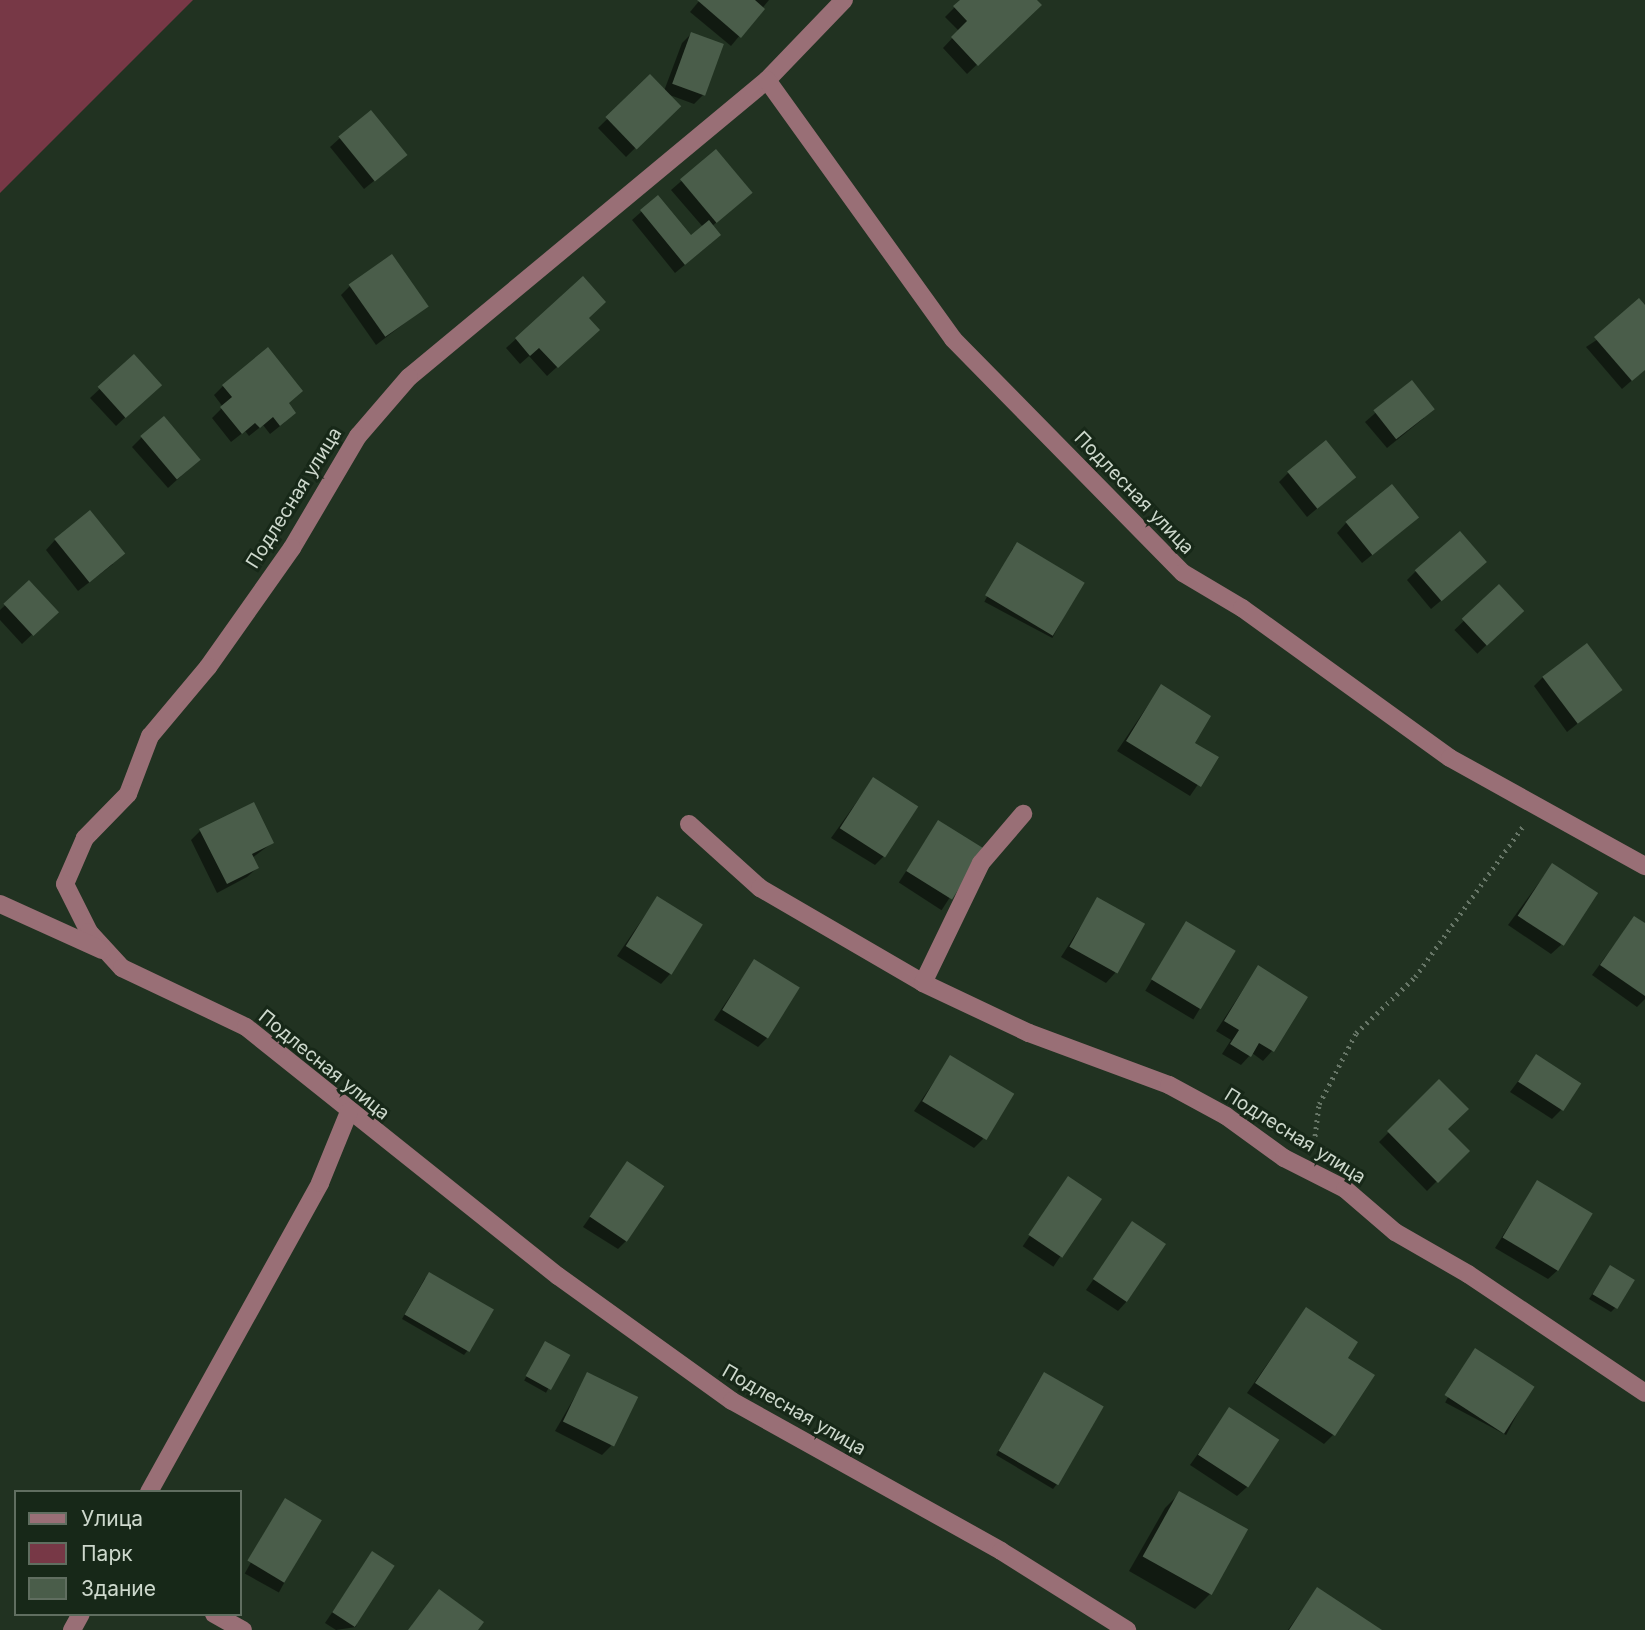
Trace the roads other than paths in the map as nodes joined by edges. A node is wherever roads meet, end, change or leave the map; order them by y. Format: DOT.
graph roads {
  1 [pos="844,0"];
  2 [pos="767,80"];
  3 [pos="1023,814"];
  4 [pos="689,824"];
  5 [pos="1645,866"];
  6 [pos="0,904"];
  7 [pos="108,953"];
  8 [pos="923,983"];
  9 [pos="349,1112"];
  10 [pos="1645,1393"];
  11 [pos="150,1490"];
  12 [pos="218,1616"];
  13 [pos="243,1630"];
  14 [pos="1127,1630"];
  1 -- 2 [label="street, Подлесная улица"];
  2 -- 5 [label="street, Подлесная улица"];
  2 -- 7 [label="street, Подлесная улица"];
  3 -- 8 [label="street"];
  4 -- 8 [label="street, Подлесная улица"];
  6 -- 7 [label="street"];
  7 -- 9 [label="street, Подлесная улица"];
  8 -- 10 [label="street, Подлесная улица"];
  9 -- 11 [label="street"];
  9 -- 14 [label="street, Подлесная улица"];
  12 -- 13 [label="street"];
}
